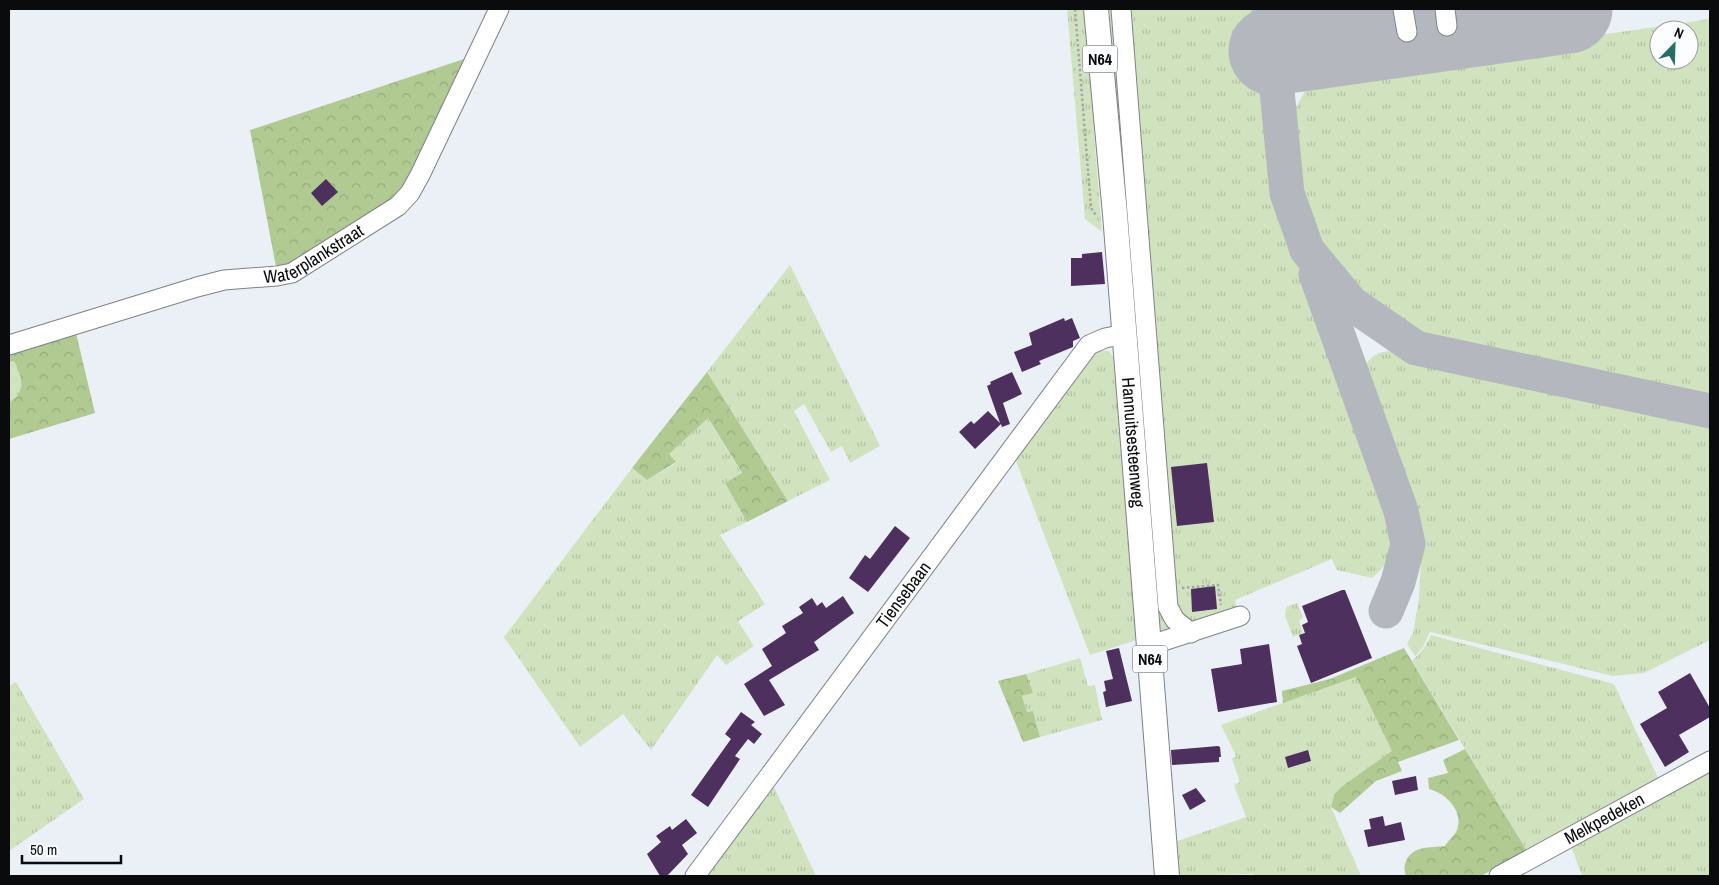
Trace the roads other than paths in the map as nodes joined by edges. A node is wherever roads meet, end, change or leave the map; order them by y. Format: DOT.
graph roads {
  1 [pos="499,9"];
  2 [pos="1096,9"];
  3 [pos="1121,9"];
  4 [pos="1403,9"];
  5 [pos="1407,32"];
  6 [pos="1125,334"];
  7 [pos="9,345"];
  8 [pos="1231,619"];
  9 [pos="1191,633"];
  10 [pos="1148,646"];
  11 [pos="1710,761"];
  12 [pos="695,876"];
  13 [pos="1167,876"];
  14 [pos="1499,876"];
  1 -- 7 [label="street, Waterplankstraat"];
  2 -- 6 [label="main road, Hannuitsesteenweg / N64"];
  3 -- 9 [label="street"];
  4 -- 5 [label="street"];
  6 -- 10 [label="main road, Hannuitsesteenweg / N64"];
  6 -- 12 [label="street, Tiensebaan"];
  8 -- 9 [label="street"];
  9 -- 10 [label="street"];
  10 -- 13 [label="main road, Hannuitsesteenweg / N64"];
  11 -- 14 [label="street, Melkpedeken"];
}
